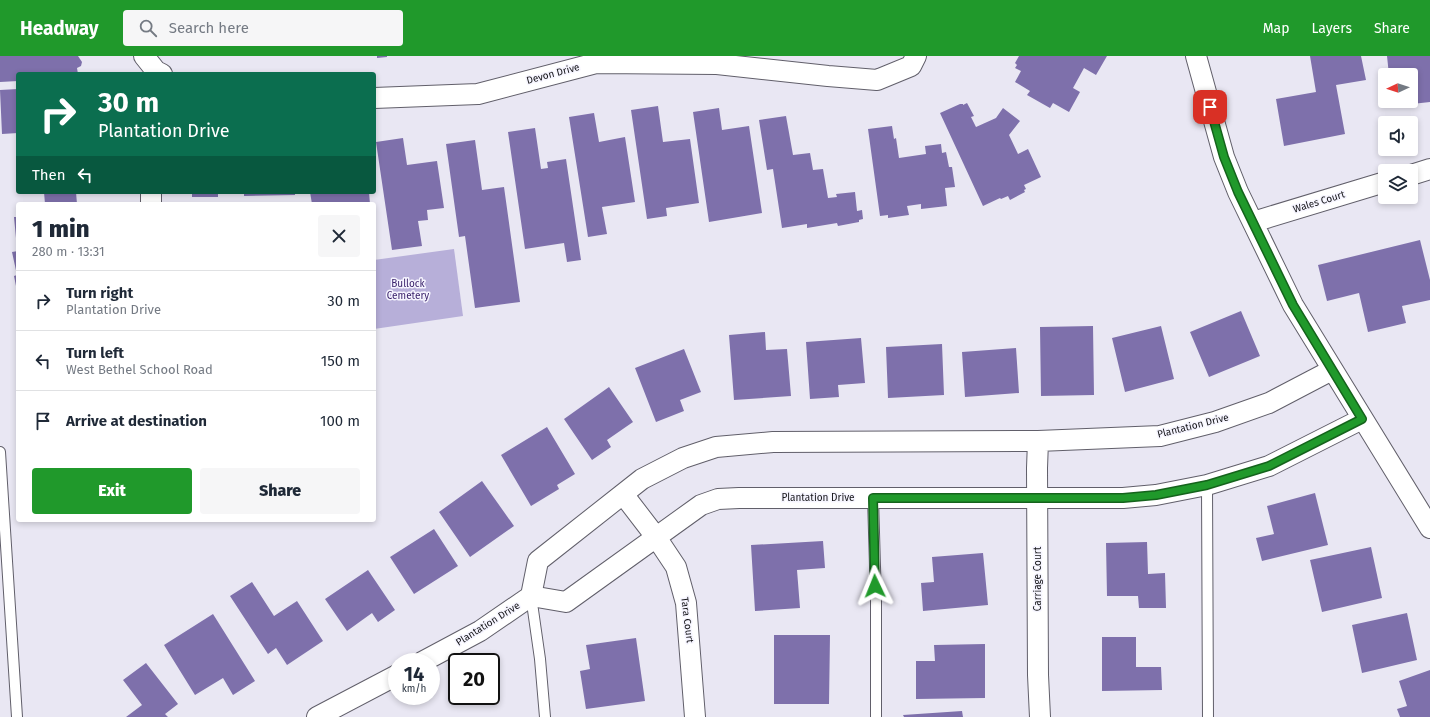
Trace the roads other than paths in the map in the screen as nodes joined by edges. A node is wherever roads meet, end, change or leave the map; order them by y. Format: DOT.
graph roads {
  1 [pos="916,56"];
  2 [pos="1196,56"];
  3 [pos="376,98"];
  4 [pos="1430,169"];
  5 [pos="1418,173"];
  6 [pos="1378,184"];
  7 [pos="1253,222"];
  8 [pos="1332,370"];
  9 [pos="1362,419"];
  10 [pos="1038,441"];
  11 [pos="0,452"];
  12 [pos="1207,485"];
  13 [pos="623,494"];
  14 [pos="1038,497"];
  15 [pos="873,498"];
  16 [pos="1430,528"];
  17 [pos="656,537"];
  18 [pos="3,555"];
  19 [pos="532,596"];
  20 [pos="439,653"];
  21 [pos="388,681"];
  22 [pos="346,711"];
  23 [pos="17,717"];
  24 [pos="318,717"];
  25 [pos="545,717"];
  26 [pos="695,717"];
  27 [pos="876,717"];
  28 [pos="1040,717"];
  29 [pos="1208,717"];
  1 -- 3 [label="street, Devon Drive"];
  2 -- 7 [label="street"];
  4 -- 5 [label="street"];
  6 -- 7 [label="street, Wales Court"];
  7 -- 8 [label="street"];
  8 -- 9 [label="street"];
  8 -- 10 [label="street, Plantation Drive"];
  9 -- 12 [label="street, Plantation Drive"];
  9 -- 16 [label="street"];
  10 -- 13 [label="street, Plantation Drive"];
  10 -- 14 [label="street, Carriage Court"];
  11 -- 18 [label="lane"];
  12 -- 14 [label="street, Plantation Drive"];
  12 -- 29 [label="lane"];
  13 -- 17 [label="street, Tara Court"];
  13 -- 19 [label="street, Plantation Drive"];
  14 -- 15 [label="street, Plantation Drive"];
  14 -- 28 [label="street, Carriage Court"];
  15 -- 17 [label="street, Plantation Drive"];
  15 -- 27 [label="lane"];
  17 -- 19 [label="street, Plantation Drive"];
  17 -- 26 [label="street, Tara Court"];
  18 -- 23 [label="lane"];
  19 -- 20 [label="street, Plantation Drive"];
  19 -- 25 [label="lane"];
  21 -- 22 [label="street"];
  22 -- 24 [label="street"];
}
